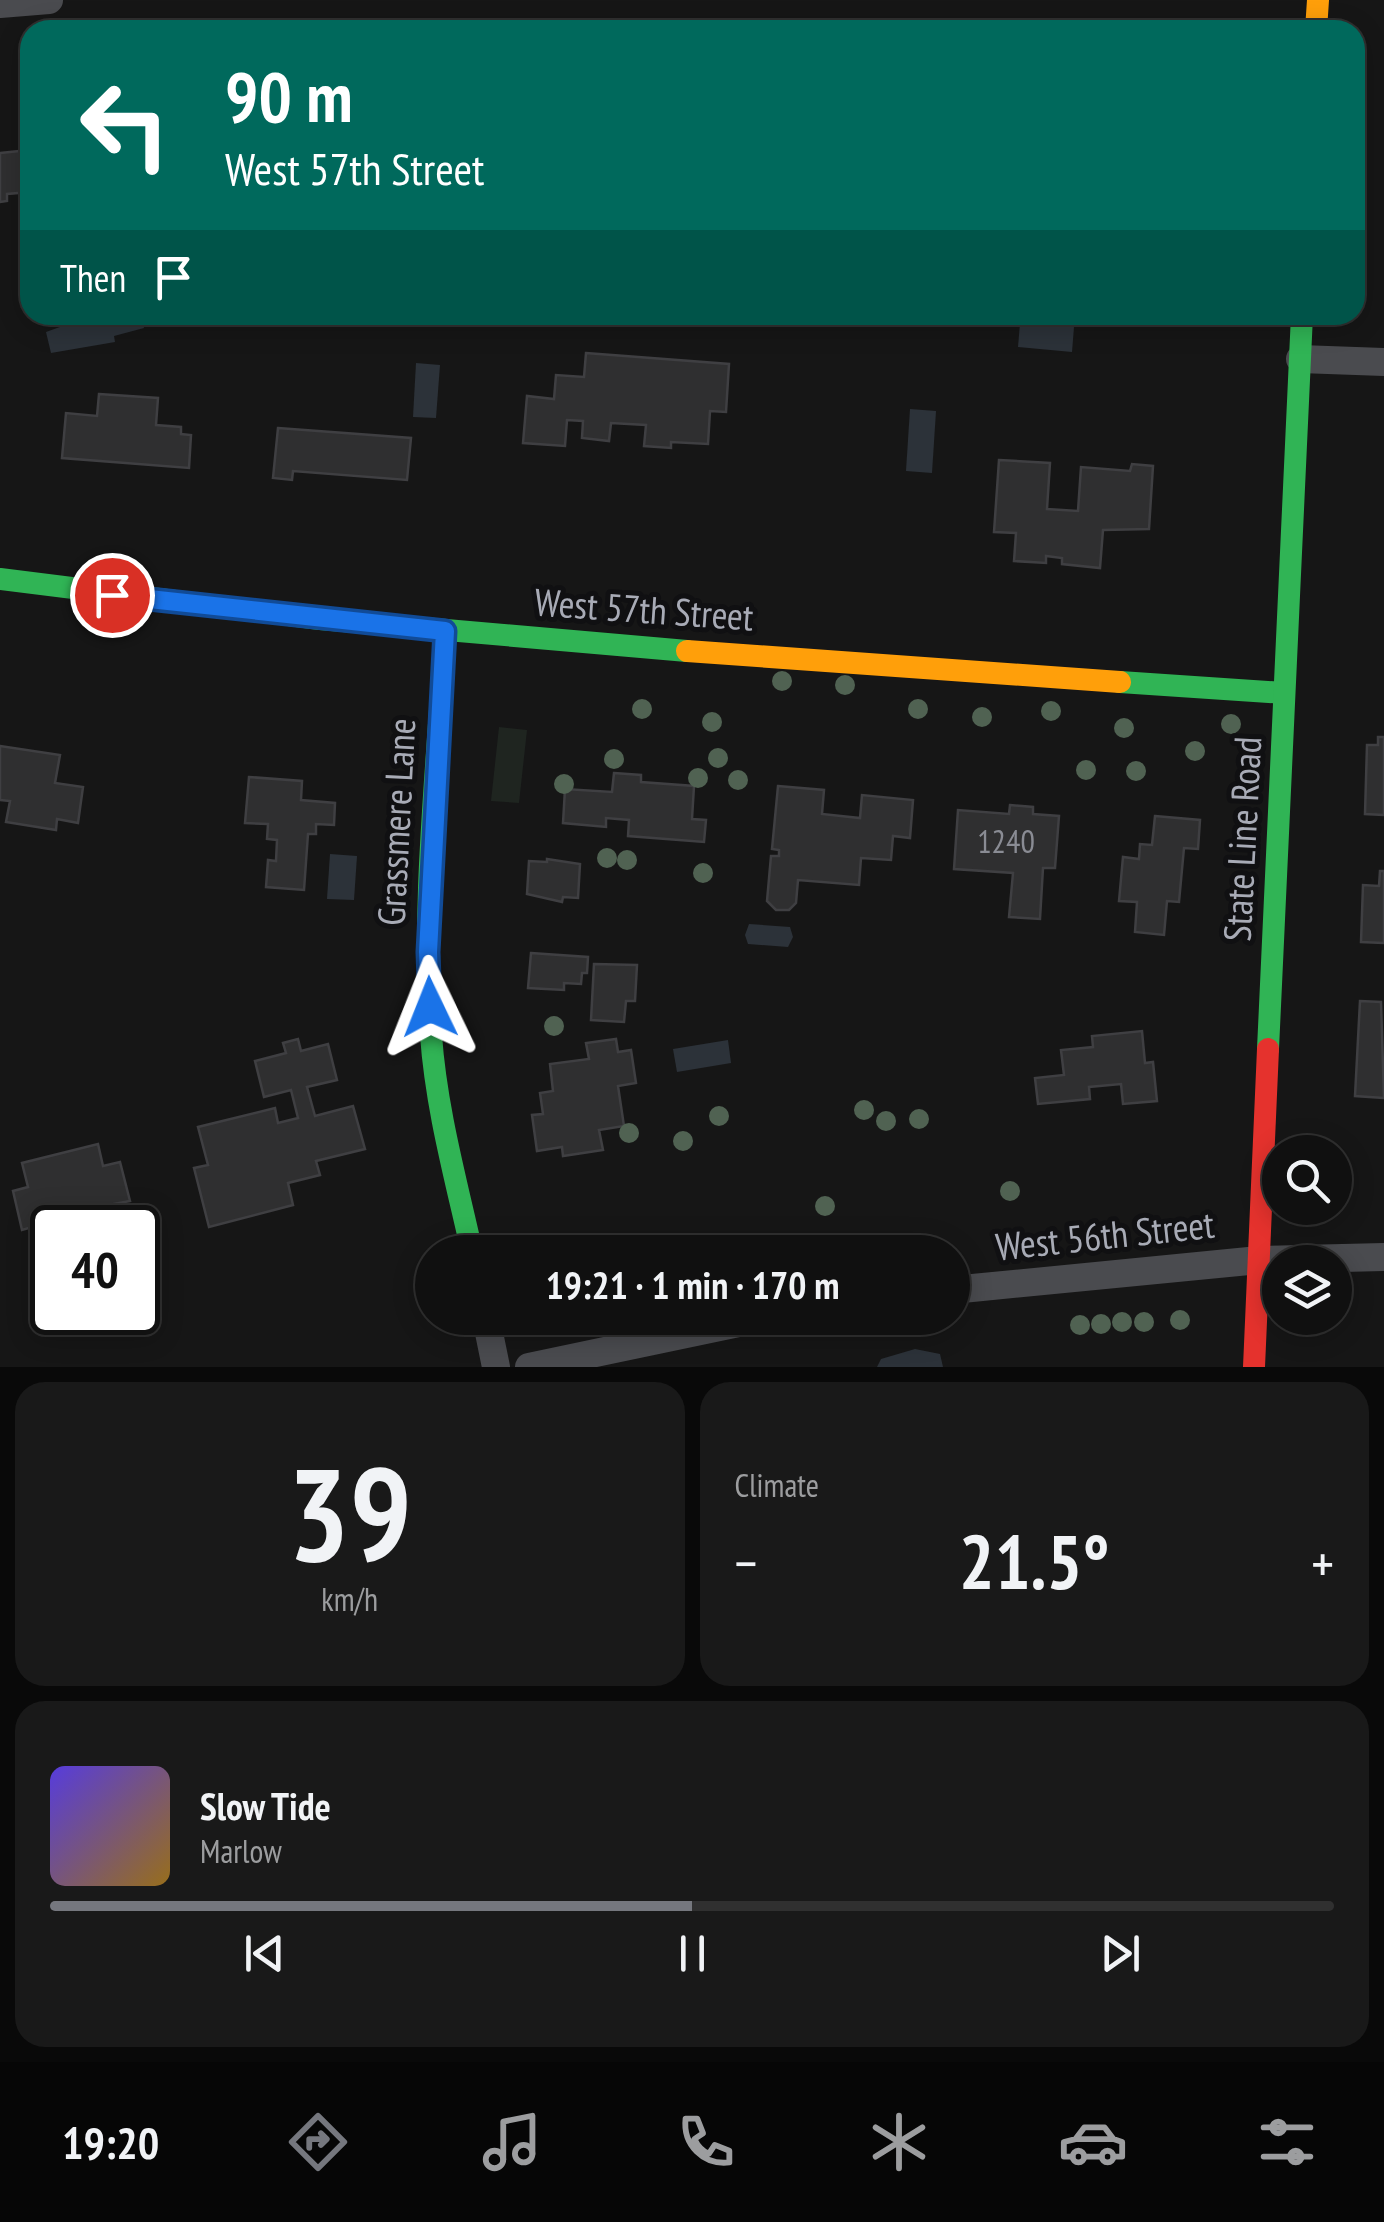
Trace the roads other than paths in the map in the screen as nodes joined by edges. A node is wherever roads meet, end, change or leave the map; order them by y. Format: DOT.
graph roads {
  1 [pos="49,0"];
  2 [pos="0,4"];
  3 [pos="1302,325"];
  4 [pos="1300,359"];
  5 [pos="1384,362"];
  6 [pos="0,578"];
  7 [pos="445,631"];
  8 [pos="1284,692"];
  9 [pos="468,1235"];
  10 [pos="1384,1258"];
  11 [pos="1259,1260"];
  12 [pos="970,1288"];
  13 [pos="489,1335"];
  14 [pos="681,1335"];
  15 [pos="496,1367"];
  16 [pos="529,1367"];
  17 [pos="1254,1367"];
  1 -- 2 [label="street"];
  3 -- 4 [label="street, State Line Road"];
  4 -- 5 [label="street"];
  4 -- 8 [label="street, State Line Road"];
  6 -- 7 [label="street, West 57th Street"];
  7 -- 8 [label="street, West 57th Street"];
  7 -- 9 [label="street, Grassmere Lane"];
  8 -- 11 [label="street, State Line Road"];
  10 -- 11 [label="street, West 56th Street"];
  11 -- 12 [label="street, West 56th Street"];
  11 -- 17 [label="street, State Line Road"];
  13 -- 15 [label="street"];
  14 -- 16 [label="street"];
}
